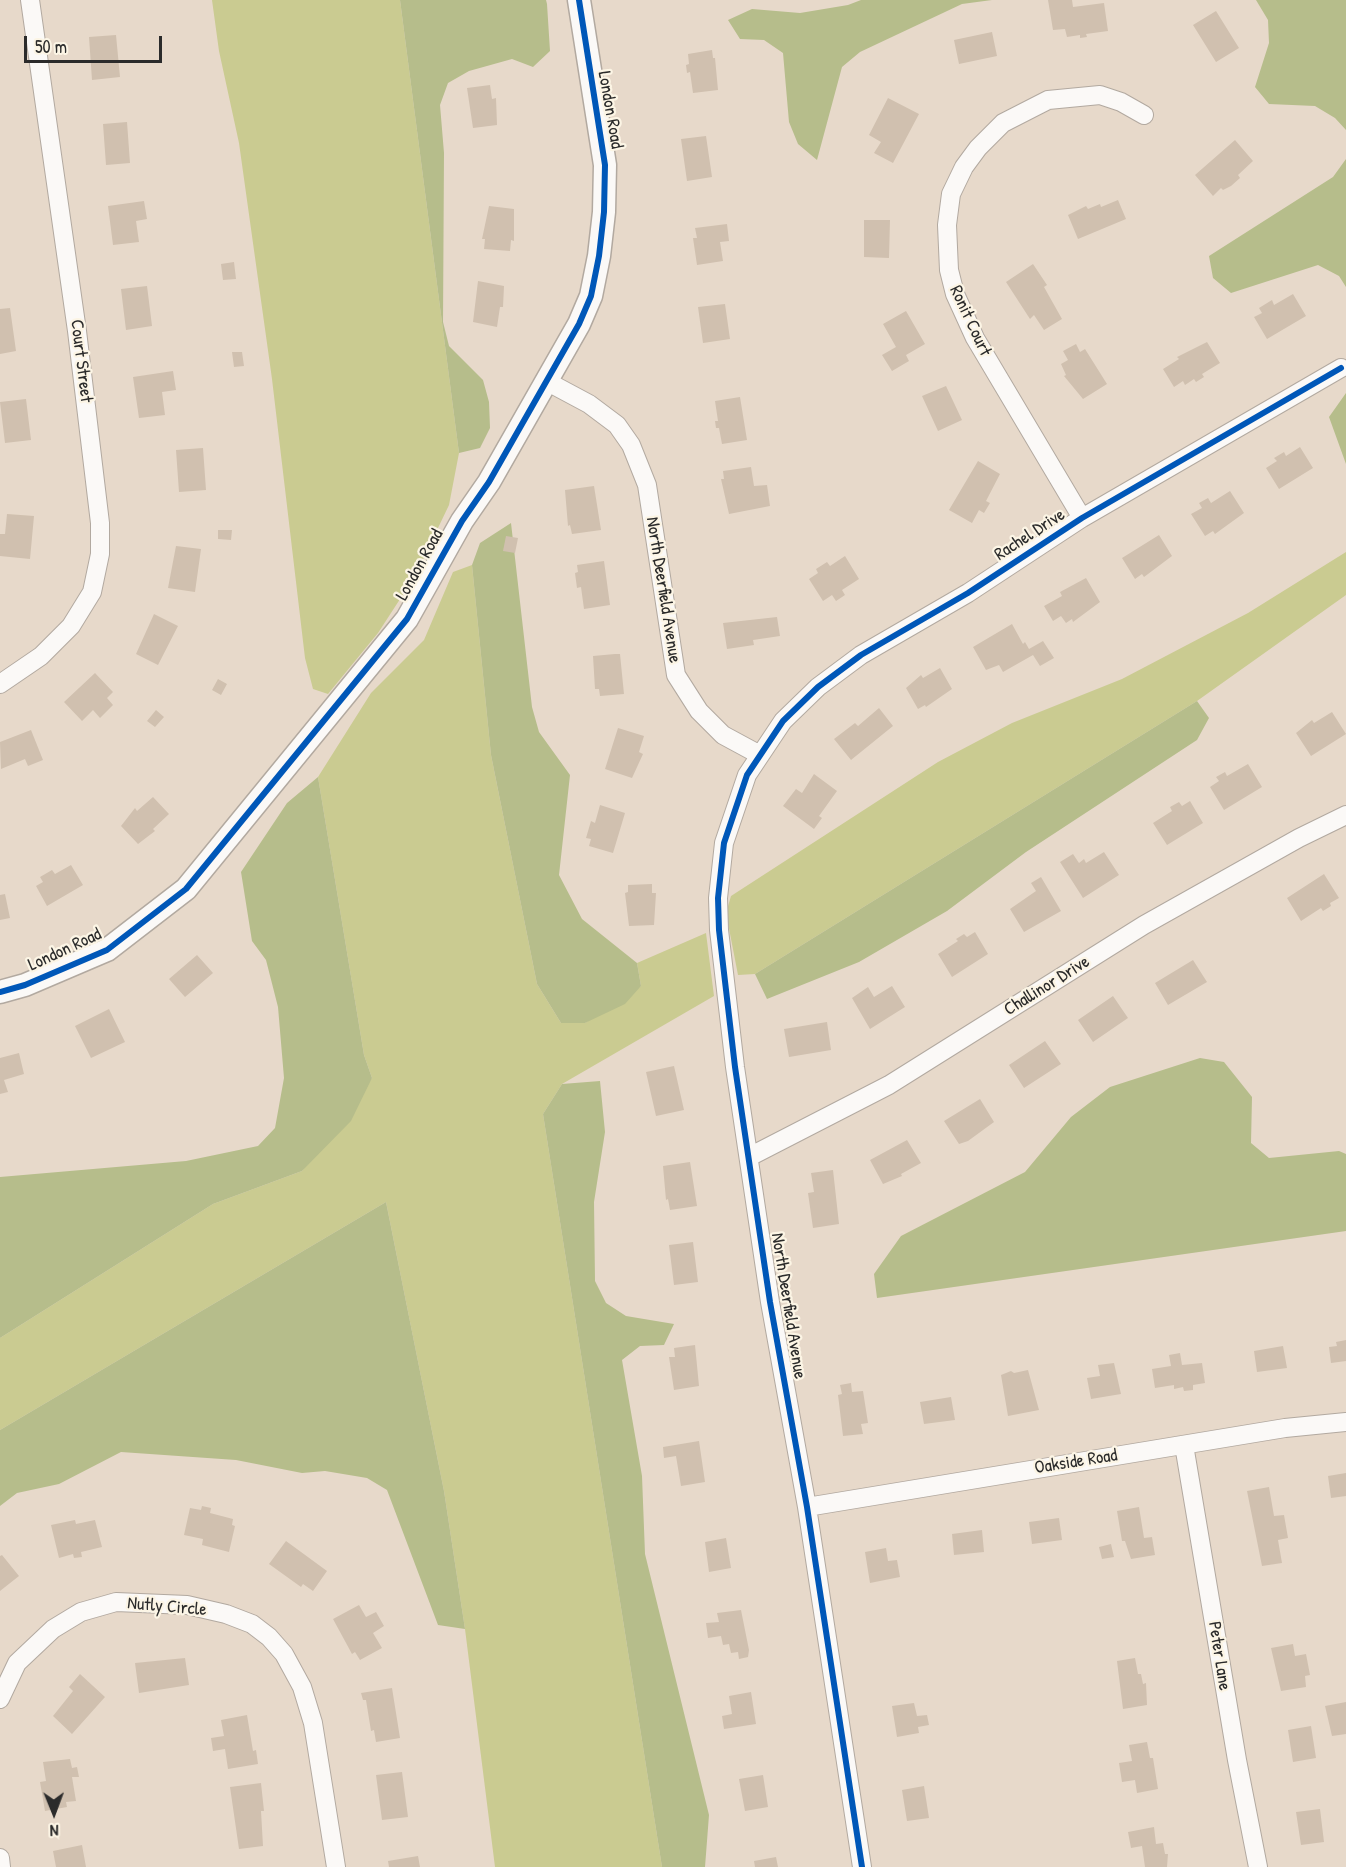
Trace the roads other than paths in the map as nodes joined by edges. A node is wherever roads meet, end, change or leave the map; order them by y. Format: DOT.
graph roads {
  1 [pos="30,0"];
  2 [pos="579,0"];
  3 [pos="1144,115"];
  4 [pos="1341,368"];
  5 [pos="546,381"];
  6 [pos="1082,518"];
  7 [pos="0,684"];
  8 [pos="760,755"];
  9 [pos="1346,815"];
  10 [pos="0,992"];
  11 [pos="749,1156"];
  12 [pos="1346,1422"];
  13 [pos="1184,1445"];
  14 [pos="807,1507"];
  15 [pos="0,1699"];
  16 [pos="0,1858"];
  17 [pos="1,1867"];
  18 [pos="336,1867"];
  19 [pos="862,1867"];
  20 [pos="1258,1867"];
  1 -- 7 [label="street, Court Street"];
  2 -- 5 [label="street, London Road"];
  3 -- 6 [label="street, Ronit Court"];
  4 -- 6 [label="street, Rachel Drive"];
  5 -- 8 [label="street, North Deerfield Avenue"];
  5 -- 10 [label="street, London Road"];
  6 -- 8 [label="street, Rachel Drive"];
  8 -- 11 [label="street, North Deerfield Avenue"];
  9 -- 11 [label="street, Challinor Drive"];
  11 -- 14 [label="street, North Deerfield Avenue"];
  12 -- 13 [label="street, Oakside Road"];
  13 -- 14 [label="street, Oakside Road"];
  13 -- 20 [label="street, Peter Lane"];
  14 -- 19 [label="street, North Deerfield Avenue"];
  15 -- 18 [label="street, Nutly Circle"];
  16 -- 17 [label="street"];
}
